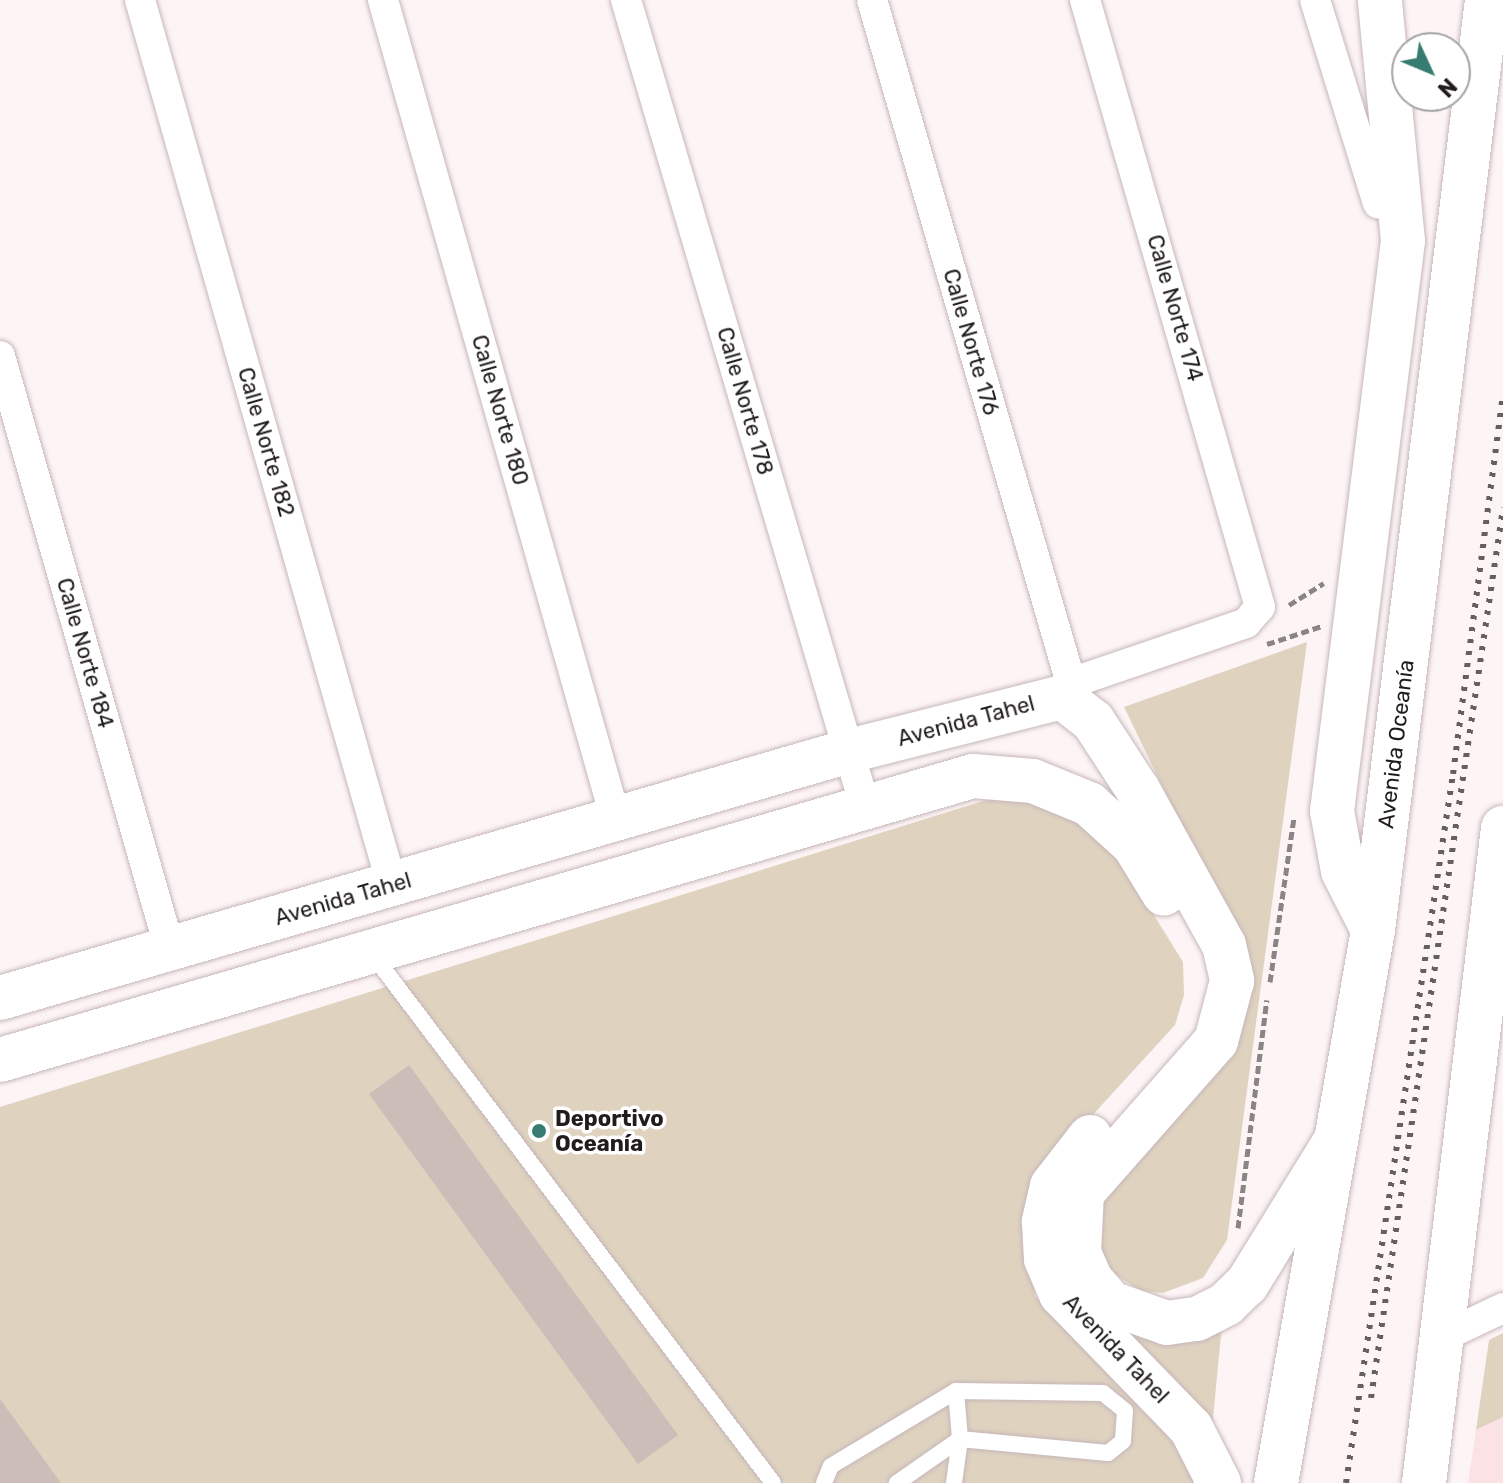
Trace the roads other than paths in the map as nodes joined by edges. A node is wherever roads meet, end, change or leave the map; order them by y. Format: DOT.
graph roads {
  1 [pos="140,0"];
  2 [pos="383,0"];
  3 [pos="626,0"];
  4 [pos="872,0"];
  5 [pos="1085,0"];
  6 [pos="1315,0"];
  7 [pos="1380,0"];
  8 [pos="1487,0"];
  9 [pos="1378,203"];
  10 [pos="0,356"];
  11 [pos="1257,615"];
  12 [pos="1067,690"];
  13 [pos="849,751"];
  14 [pos="864,803"];
  15 [pos="616,820"];
  16 [pos="1503,828"];
  17 [pos="392,885"];
  18 [pos="1373,930"];
  19 [pos="170,950"];
  20 [pos="370,950"];
  21 [pos="0,998"];
  22 [pos="0,1060"];
  23 [pos="1340,1135"];
  24 [pos="1503,1308"];
  25 [pos="1444,1336"];
  26 [pos="956,1391"];
  27 [pos="960,1439"];
  28 [pos="773,1483"];
  29 [pos="824,1483"];
  30 [pos="897,1483"];
  31 [pos="954,1483"];
  32 [pos="1219,1483"];
  33 [pos="1276,1483"];
  34 [pos="1424,1483"];
  1 -- 17 [label="street, Calle Norte 182"];
  2 -- 15 [label="street, Calle Norte 180"];
  3 -- 13 [label="street, Calle Norte 178"];
  4 -- 12 [label="street, Calle Norte 176"];
  5 -- 11 [label="street, Calle Norte 174"];
  6 -- 9 [label="street"];
  7 -- 18 [label="main road"];
  8 -- 18 [label="main road, Avenida Oceanía"];
  10 -- 19 [label="street, Calle Norte 184"];
  11 -- 12 [label="street, Avenida Tahel"];
  12 -- 13 [label="main road, Avenida Tahel"];
  12 -- 23 [label="main road, Avenida Tahel"];
  13 -- 14 [label="street, Calle Norte 178"];
  13 -- 15 [label="main road, Avenida Tahel"];
  14 -- 20 [label="main road, Avenida Tahel"];
  14 -- 32 [label="main road, Avenida Tahel"];
  15 -- 17 [label="main road, Avenida Tahel"];
  16 -- 25 [label="main road"];
  17 -- 19 [label="main road, Avenida Tahel"];
  18 -- 23 [label="main road, Avenida Oceanía"];
  19 -- 21 [label="main road, Avenida Tahel"];
  20 -- 22 [label="main road, Avenida Tahel"];
  20 -- 28 [label="lane"];
  23 -- 33 [label="main road, Avenida Oceanía"];
  24 -- 25 [label="street"];
  25 -- 34 [label="main road"];
  26 -- 27 [label="lane"];
  26 -- 27 [label="lane"];
  26 -- 29 [label="lane"];
  27 -- 30 [label="lane"];
  27 -- 31 [label="lane"];
}
